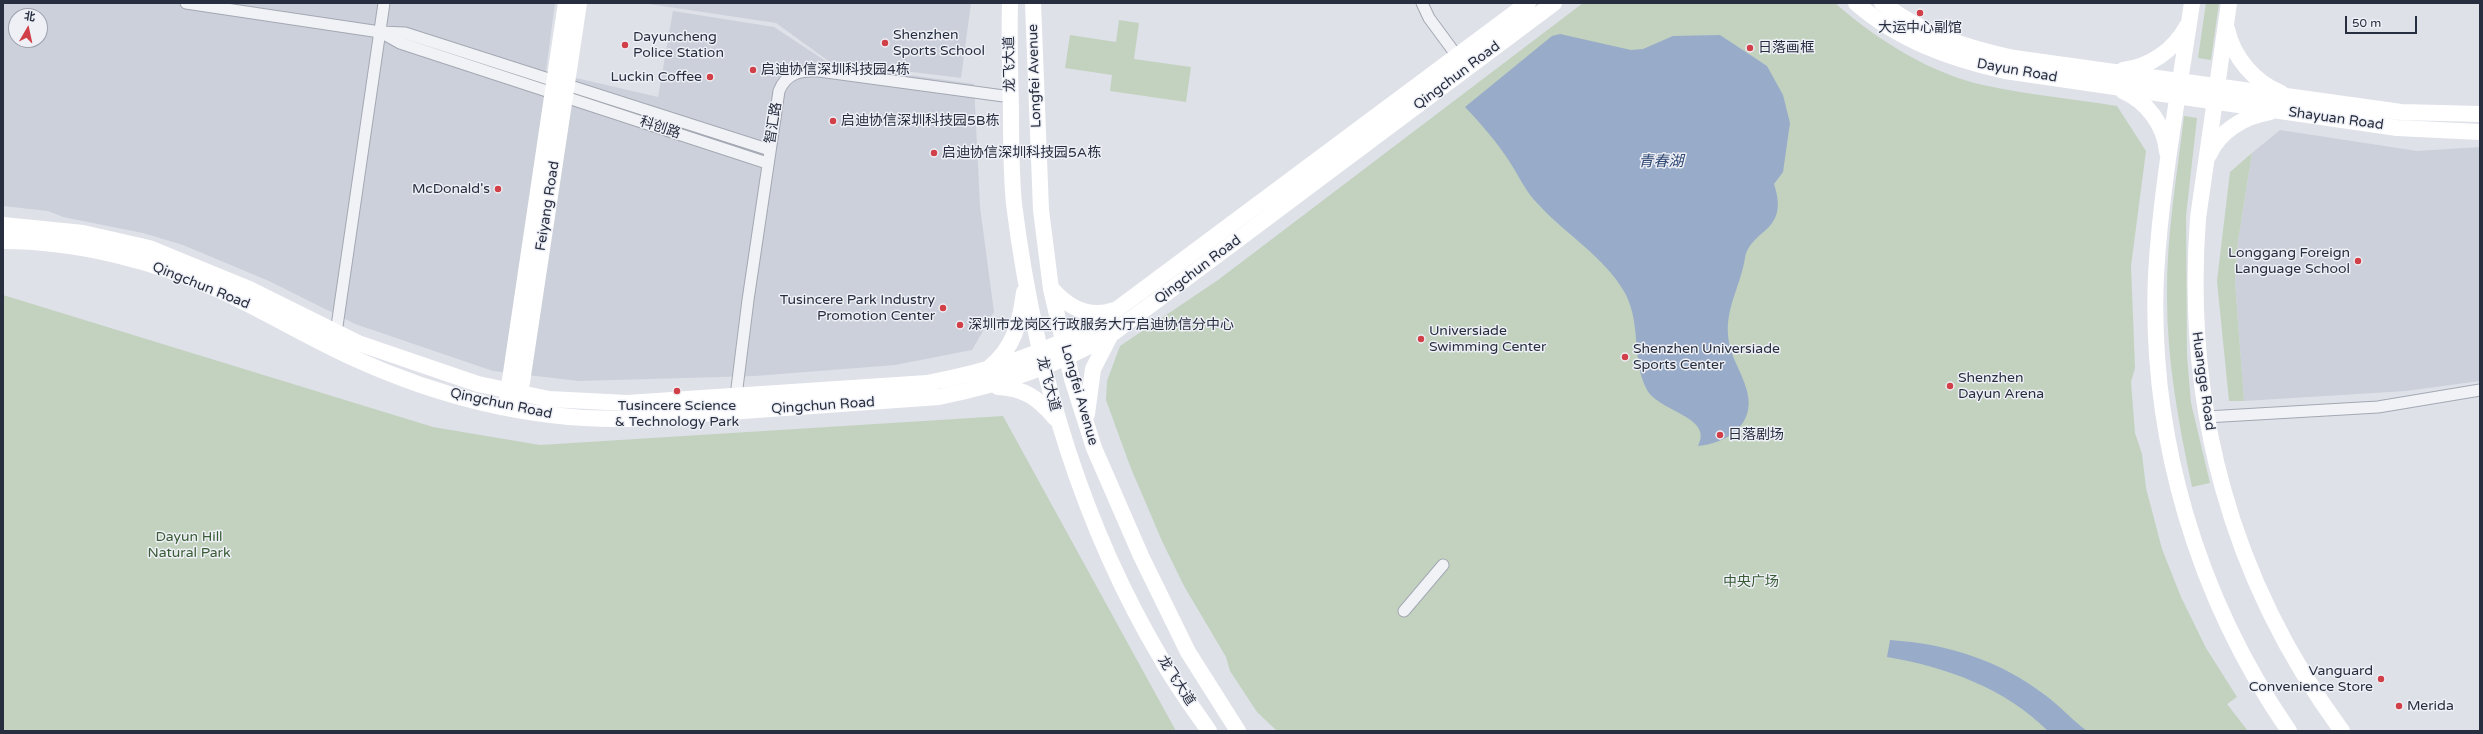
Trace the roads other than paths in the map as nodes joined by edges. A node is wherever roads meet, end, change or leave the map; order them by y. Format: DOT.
graph roads {
  1 [pos="186,3"];
  2 [pos="384,3"];
  3 [pos="566,3"];
  4 [pos="579,3"];
  5 [pos="1010,3"];
  6 [pos="1033,3"];
  7 [pos="1422,3"];
  8 [pos="1528,3"];
  9 [pos="1554,3"];
  10 [pos="1856,3"];
  11 [pos="1882,3"];
  12 [pos="2192,3"];
  13 [pos="2229,3"];
  14 [pos="2189,23"];
  15 [pos="2226,23"];
  16 [pos="380,32"];
  17 [pos="1457,56"];
  18 [pos="2107,71"];
  19 [pos="2116,87"];
  20 [pos="560,89"];
  21 [pos="2186,90"];
  22 [pos="2216,94"];
  23 [pos="2290,96"];
  24 [pos="1011,97"];
  25 [pos="2283,112"];
  26 [pos="2480,114"];
  27 [pos="2480,132"];
  28 [pos="770,150"];
  29 [pos="767,163"];
  30 [pos="2206,163"];
  31 [pos="2169,166"];
  32 [pos="3,225"];
  33 [pos="3,240"];
  34 [pos="1026,279"];
  35 [pos="1051,289"];
  36 [pos="1119,308"];
  37 [pos="336,333"];
  38 [pos="1113,333"];
  39 [pos="1064,341"];
  40 [pos="1040,352"];
  41 [pos="1067,358"];
  42 [pos="1044,369"];
  43 [pos="987,370"];
  44 [pos="988,386"];
  45 [pos="2480,390"];
  46 [pos="514,392"];
  47 [pos="736,396"];
  48 [pos="512,409"];
  49 [pos="2206,417"];
  50 [pos="1058,422"];
  51 [pos="1086,423"];
  52 [pos="1443,565"];
  53 [pos="1404,611"];
  54 [pos="1209,731"];
  55 [pos="1238,731"];
  56 [pos="2289,731"];
  57 [pos="2342,731"];
  1 -- 16 [label="street"];
  2 -- 16 [label="street"];
  3 -- 20 [label="street, Feiyang Road"];
  4 -- 20 [label="street, Feiyang Road"];
  5 -- 24 [label="street, 龙飞大道"];
  6 -- 35 [label="street, Longfei Avenue"];
  7 -- 17 [label="street"];
  8 -- 17 [label="street, Qingchun Road"];
  9 -- 38 [label="street, Qingchun Road"];
  10 -- 19 [label="street, Dayun Road"];
  11 -- 18 [label="street, Dayun Road"];
  12 -- 14 [label="street"];
  13 -- 15 [label="street, Huangge Road"];
  14 -- 18 [label="street"];
  14 -- 21 [label="street"];
  15 -- 22 [label="street, Huangge Road"];
  15 -- 23 [label="street"];
  16 -- 20 [label="street"];
  16 -- 37 [label="street"];
  17 -- 36 [label="street, Qingchun Road"];
  18 -- 21 [label="street, Dayun Road"];
  19 -- 21 [label="street, Dayun Road"];
  19 -- 31 [label="street"];
  20 -- 28 [label="street"];
  20 -- 29 [label="street, 科创路"];
  20 -- 46 [label="street, Feiyang Road"];
  21 -- 22 [label="street, Shayuan Road"];
  21 -- 31 [label="street"];
  22 -- 23 [label="street, Shayuan Road"];
  22 -- 25 [label="street, Shayuan Road"];
  22 -- 30 [label="street, Huangge Road"];
  23 -- 26 [label="street, Shayuan Road"];
  24 -- 28 [label="street, 智汇路"];
  24 -- 34 [label="street, 龙飞大道"];
  25 -- 27 [label="street, Shayuan Road"];
  25 -- 30 [label="street"];
  28 -- 29 [label="street, 智汇路"];
  29 -- 47 [label="street, 智汇路"];
  30 -- 49 [label="street, Huangge Road"];
  31 -- 56 [label="street"];
  32 -- 37 [label="street, Qingchun Road"];
  33 -- 48 [label="street, Qingchun Road"];
  34 -- 40 [label="street, 龙飞大道"];
  34 -- 43 [label="street"];
  35 -- 36 [label="street"];
  35 -- 39 [label="street, Longfei Avenue"];
  36 -- 39 [label="street, Qingchun Road"];
  37 -- 46 [label="street, Qingchun Road"];
  38 -- 41 [label="street, Qingchun Road"];
  38 -- 51 [label="street"];
  39 -- 40 [label="street, Qingchun Road"];
  39 -- 41 [label="street, Longfei Avenue"];
  40 -- 42 [label="street, 龙飞大道"];
  40 -- 43 [label="street, Qingchun Road"];
  41 -- 42 [label="street, Qingchun Road"];
  41 -- 51 [label="street, Longfei Avenue"];
  42 -- 44 [label="street, Qingchun Road"];
  42 -- 50 [label="street, 龙飞大道"];
  43 -- 47 [label="street, Qingchun Road"];
  44 -- 48 [label="street, Qingchun Road"];
  44 -- 50 [label="street"];
  45 -- 49 [label="street"];
  46 -- 47 [label="street, Qingchun Road"];
  46 -- 48 [label="street, Feiyang Road"];
  49 -- 57 [label="street, Huangge Road"];
  50 -- 54 [label="street, 龙飞大道"];
  51 -- 55 [label="street, Longfei Avenue"];
  52 -- 53 [label="street"];
}
